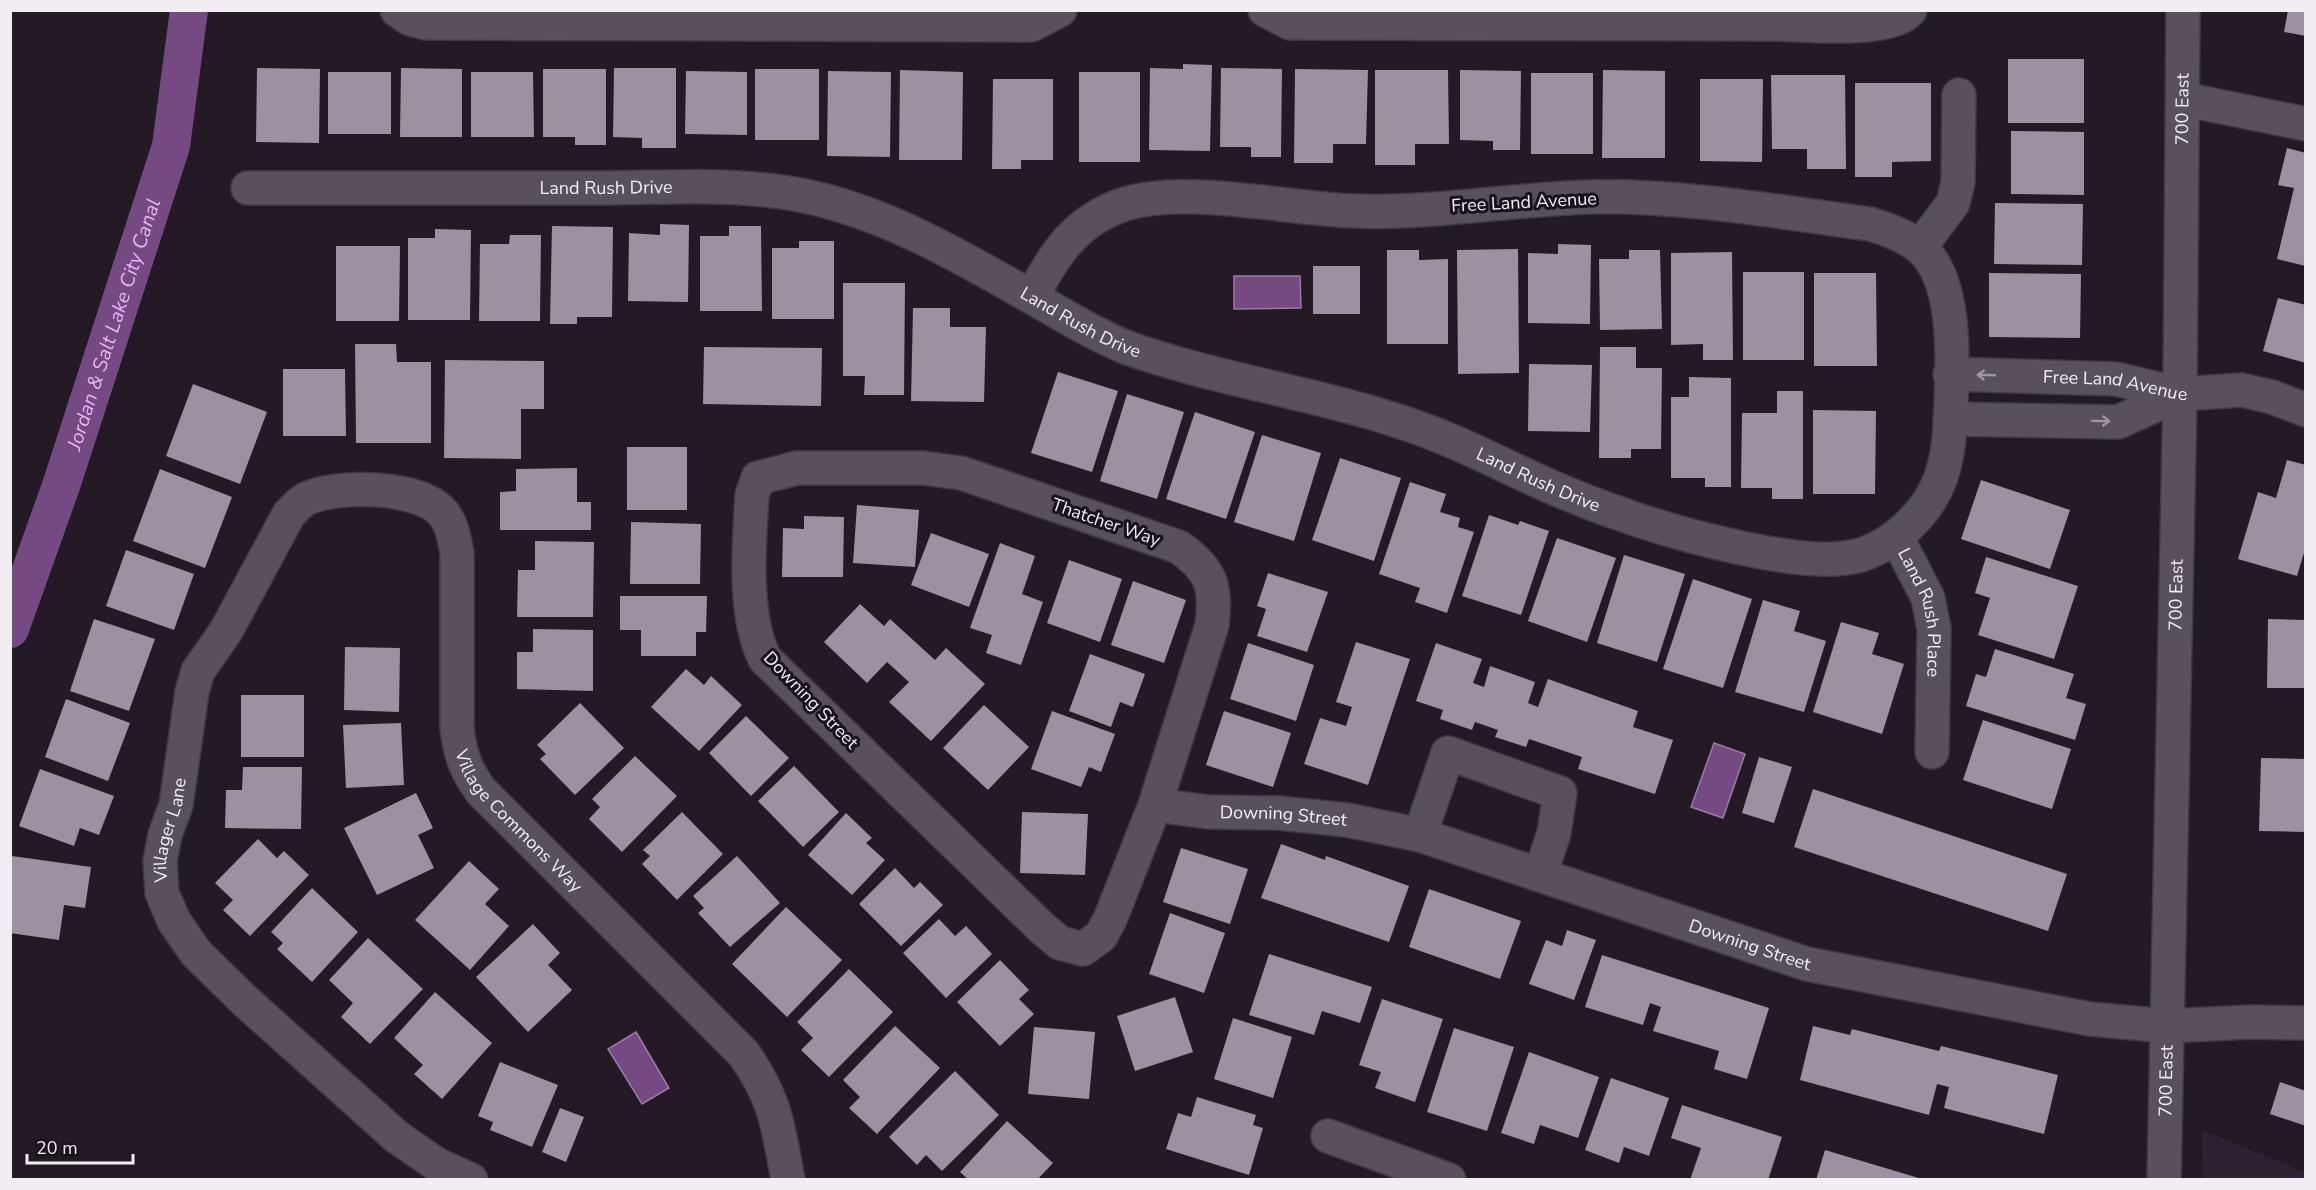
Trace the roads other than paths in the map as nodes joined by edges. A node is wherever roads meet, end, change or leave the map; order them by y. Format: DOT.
graph roads {
  1 [pos="397,10"];
  2 [pos="1060,10"];
  3 [pos="1264,10"];
  4 [pos="1910,10"];
  5 [pos="2183,10"];
  6 [pos="871,17"];
  7 [pos="1439,17"];
  8 [pos="1959,95"];
  9 [pos="2183,99"];
  10 [pos="2306,124"];
  11 [pos="248,189"];
  12 [pos="1920,247"];
  13 [pos="1032,297"];
  14 [pos="1950,374"];
  15 [pos="2069,378"];
  16 [pos="2180,394"];
  17 [pos="2306,410"];
  18 [pos="1950,419"];
  19 [pos="2069,421"];
  20 [pos="758,478"];
  21 [pos="321,494"];
  22 [pos="1897,538"];
  23 [pos="1932,752"];
  24 [pos="1155,805"];
  25 [pos="1420,835"];
  26 [pos="1540,875"];
  27 [pos="2306,1023"];
  28 [pos="2167,1026"];
  29 [pos="1328,1136"];
  30 [pos="471,1179"];
  31 [pos="788,1179"];
  32 [pos="1449,1179"];
  33 [pos="2164,1179"];
  1 -- 6 [label="street"];
  2 -- 6 [label="street"];
  3 -- 7 [label="street"];
  4 -- 7 [label="street"];
  5 -- 9 [label="street, 700 East"];
  8 -- 12 [label="street"];
  9 -- 10 [label="street"];
  9 -- 16 [label="street, 700 East"];
  11 -- 13 [label="street, Land Rush Drive"];
  12 -- 13 [label="street, Free Land Avenue"];
  12 -- 14 [label="street, Free Land Avenue"];
  13 -- 22 [label="street, Land Rush Drive"];
  15 -- 14 [label="street, Free Land Avenue, one-way"];
  14 -- 18 [label="street, Free Land Avenue"];
  15 -- 16 [label="street, Free Land Avenue"];
  15 -- 19 [label="street"];
  16 -- 17 [label="street"];
  19 -- 16 [label="street, Free Land Avenue, one-way"];
  16 -- 28 [label="street, 700 East"];
  18 -- 19 [label="street, Free Land Avenue"];
  18 -- 22 [label="street, Land Rush Place"];
  20 -- 24 [label="street, Thatcher Way"];
  20 -- 24 [label="street, Downing Street"];
  21 -- 30 [label="street, Villager Lane"];
  21 -- 31 [label="street, Village Commons Way"];
  22 -- 23 [label="street, Land Rush Place"];
  24 -- 25 [label="street, Downing Street"];
  25 -- 26 [label="street, Downing Street"];
  25 -- 26 [label="street"];
  26 -- 28 [label="street, Downing Street"];
  27 -- 28 [label="street, Downing Street"];
  28 -- 33 [label="street, 700 East"];
  29 -- 32 [label="street"];
}
